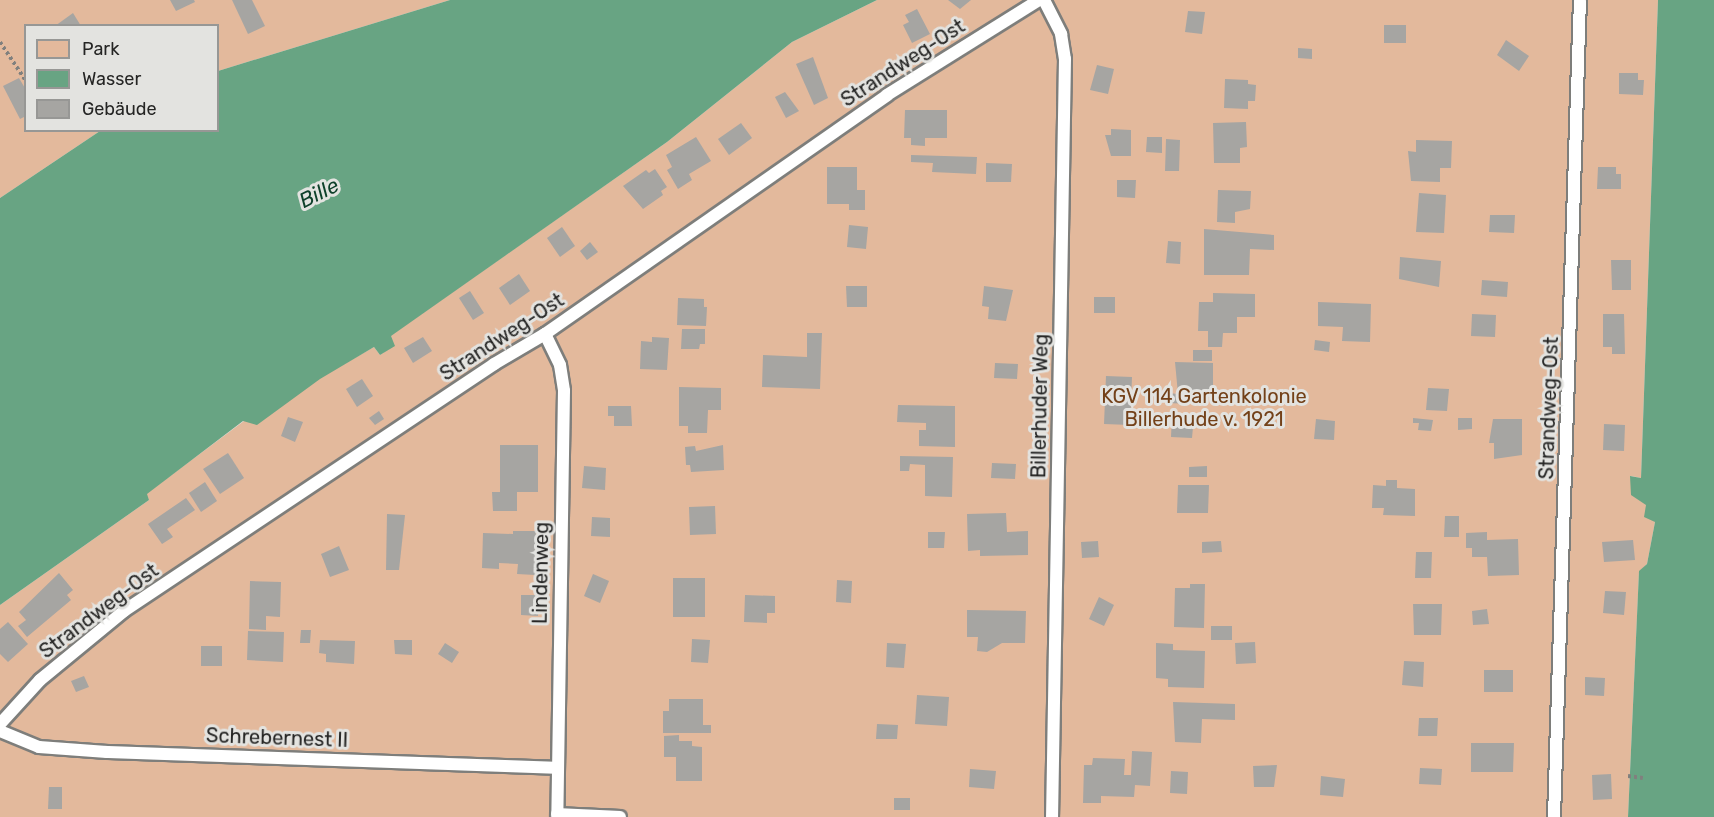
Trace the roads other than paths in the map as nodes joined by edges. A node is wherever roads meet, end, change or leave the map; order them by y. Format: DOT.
graph roads {
  1 [pos="1039,0"];
  2 [pos="1044,0"];
  3 [pos="1580,0"];
  4 [pos="545,334"];
  5 [pos="0,724"];
  6 [pos="0,732"];
  7 [pos="556,768"];
  8 [pos="557,815"];
  9 [pos="620,817"];
  10 [pos="1052,817"];
  11 [pos="1554,817"];
  1 -- 4 [label="lane, Strandweg-Ost"];
  2 -- 10 [label="lane, Billerhuder Weg"];
  3 -- 11 [label="lane, Strandweg-Ost"];
  4 -- 5 [label="lane, Strandweg-Ost"];
  4 -- 7 [label="lane, Lindenweg"];
  6 -- 7 [label="lane, Schrebernest II"];
  7 -- 8 [label="lane, Lindenweg"];
  8 -- 9 [label="lane"];
}
